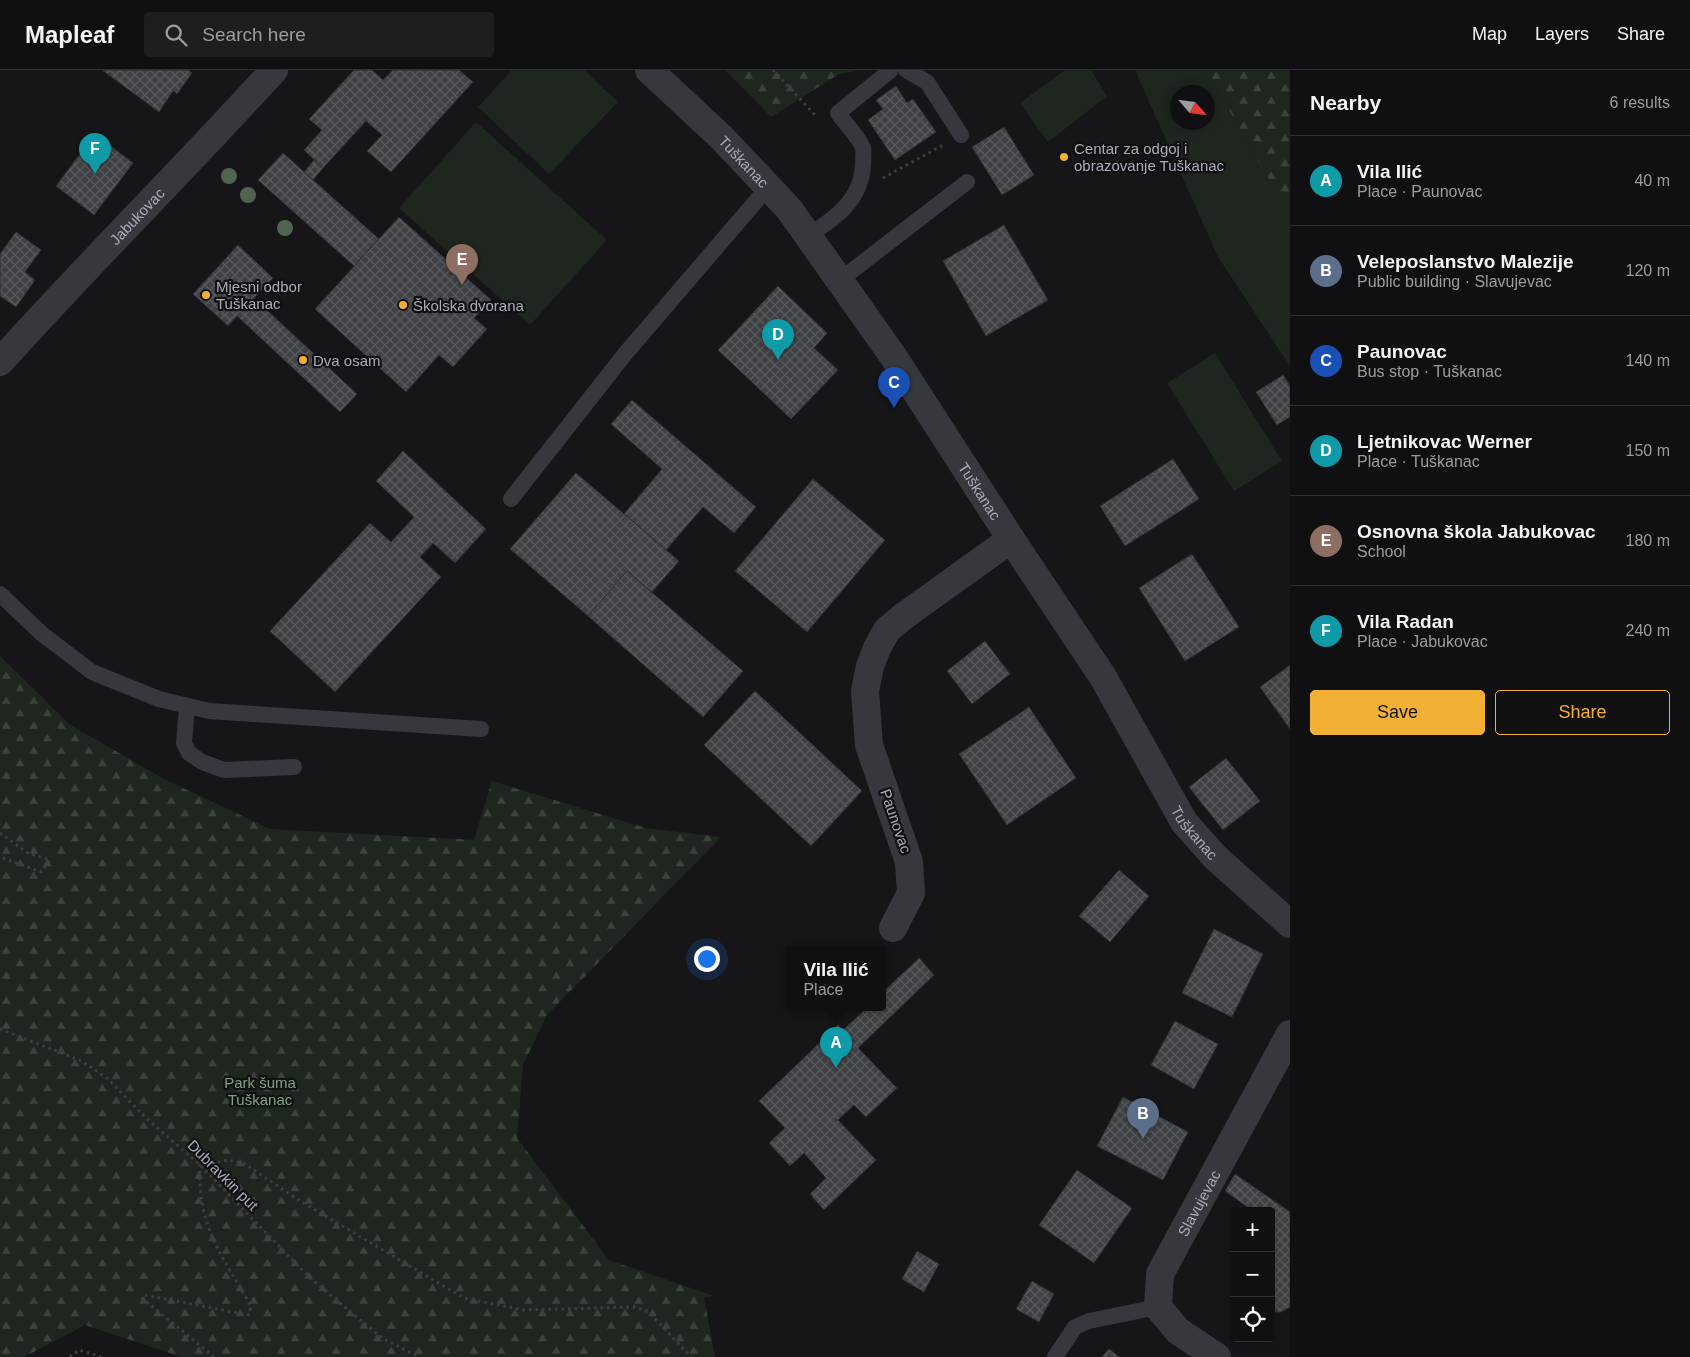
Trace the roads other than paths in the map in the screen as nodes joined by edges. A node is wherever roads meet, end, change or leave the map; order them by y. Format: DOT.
graph roads {
  1 [pos="274,70"];
  2 [pos="649,70"];
  3 [pos="891,70"];
  4 [pos="906,70"];
  5 [pos="961,135"];
  6 [pos="967,182"];
  7 [pos="769,186"];
  8 [pos="809,235"];
  9 [pos="840,280"];
  10 [pos="0,362"];
  11 [pos="512,499"];
  12 [pos="1011,539"];
  13 [pos="0,594"];
  14 [pos="187,707"];
  15 [pos="482,729"];
  16 [pos="294,767"];
  17 [pos="1290,924"];
  18 [pos="893,928"];
  19 [pos="1290,1034"];
  20 [pos="1158,1307"];
  21 [pos="1055,1357"];
  22 [pos="1217,1357"];
  1 -- 10 [label="street, Jabukovac"];
  2 -- 7 [label="street, Tuškanac"];
  3 -- 8 [label="lane"];
  4 -- 5 [label="lane"];
  6 -- 9 [label="lane"];
  7 -- 8 [label="street, Tuškanac"];
  7 -- 11 [label="lane"];
  8 -- 9 [label="street, Tuškanac"];
  9 -- 12 [label="street, Tuškanac"];
  12 -- 17 [label="street, Tuškanac"];
  12 -- 18 [label="street, Paunovac"];
  13 -- 14 [label="lane"];
  14 -- 15 [label="lane"];
  14 -- 16 [label="lane"];
  19 -- 20 [label="street, Slavujevac"];
  20 -- 21 [label="lane"];
  20 -- 22 [label="street"];
}
